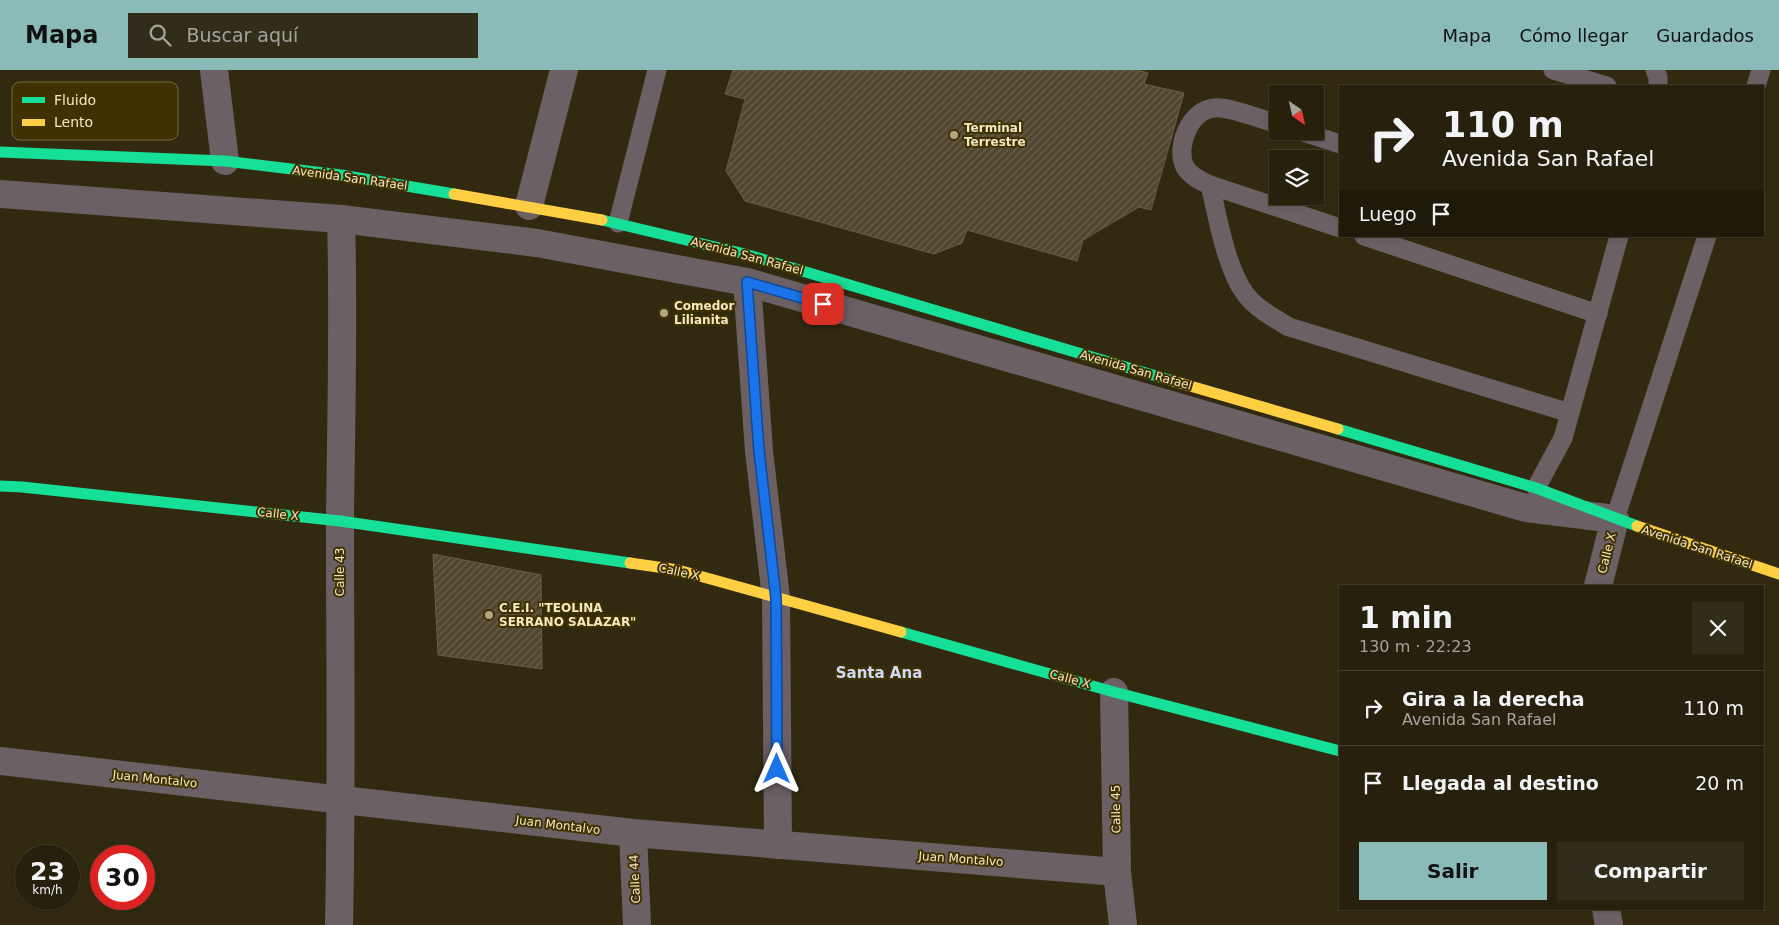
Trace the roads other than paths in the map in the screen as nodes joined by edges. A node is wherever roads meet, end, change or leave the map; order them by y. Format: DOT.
graph roads {
  1 [pos="214,70"];
  2 [pos="564,70"];
  3 [pos="657,70"];
  4 [pos="1554,70"];
  5 [pos="1655,70"];
  6 [pos="1761,70"];
  7 [pos="1604,85"];
  8 [pos="1658,85"];
  9 [pos="1756,85"];
  10 [pos="1269,121"];
  11 [pos="1324,139"];
  12 [pos="1339,144"];
  13 [pos="0,152"];
  14 [pos="225,161"];
  15 [pos="1210,185"];
  16 [pos="0,194"];
  17 [pos="529,206"];
  18 [pos="341,219"];
  19 [pos="618,223"];
  20 [pos="1339,228"];
  21 [pos="1367,237"];
  22 [pos="1619,237"];
  23 [pos="1707,237"];
  24 [pos="747,282"];
  25 [pos="1598,314"];
  26 [pos="1570,413"];
  27 [pos="0,486"];
  28 [pos="1536,488"];
  29 [pos="1615,520"];
  30 [pos="340,521"];
  31 [pos="1779,574"];
  32 [pos="1598,585"];
  33 [pos="776,598"];
  34 [pos="1114,692"];
  35 [pos="1339,752"];
  36 [pos="0,761"];
  37 [pos="341,800"];
  38 [pos="633,833"];
  39 [pos="778,845"];
  40 [pos="1117,872"];
  41 [pos="1606,910"];
  42 [pos="340,925"];
  43 [pos="637,925"];
  44 [pos="1123,925"];
  45 [pos="1609,925"];
  1 -- 14 [label="street"];
  2 -- 17 [label="street"];
  3 -- 19 [label="lane"];
  4 -- 7 [label="lane"];
  5 -- 8 [label="lane"];
  6 -- 9 [label="lane"];
  10 -- 15 [label="lane"];
  11 -- 12 [label="lane"];
  13 -- 14 [label="street, Avenida San Rafael"];
  14 -- 17 [label="street, Avenida San Rafael"];
  15 -- 20 [label="lane"];
  15 -- 26 [label="lane"];
  16 -- 18 [label="street, Avenida San Rafael"];
  17 -- 19 [label="street, Avenida San Rafael"];
  18 -- 24 [label="street, Avenida San Rafael"];
  18 -- 30 [label="street, Calle 43"];
  19 -- 28 [label="street, Avenida San Rafael"];
  21 -- 25 [label="lane"];
  22 -- 25 [label="lane"];
  23 -- 29 [label="lane"];
  24 -- 29 [label="street, Avenida San Rafael"];
  24 -- 33 [label="street"];
  25 -- 26 [label="lane"];
  26 -- 28 [label="lane"];
  27 -- 30 [label="street, Calle X"];
  28 -- 29 [label="street, Avenida San Rafael"];
  29 -- 31 [label="street, Avenida San Rafael"];
  29 -- 32 [label="street, Calle X"];
  30 -- 33 [label="street, Calle X"];
  30 -- 37 [label="street, Calle 43"];
  33 -- 34 [label="street, Calle X"];
  33 -- 39 [label="street"];
  34 -- 35 [label="street, Calle X"];
  34 -- 40 [label="street, Calle 45"];
  36 -- 37 [label="street, Juan Montalvo"];
  37 -- 38 [label="street, Juan Montalvo"];
  37 -- 42 [label="street, Calle 43"];
  38 -- 39 [label="street, Juan Montalvo"];
  38 -- 43 [label="street, Calle 44"];
  39 -- 40 [label="street, Juan Montalvo"];
  40 -- 44 [label="street, Calle 45"];
  41 -- 45 [label="street"];
}
